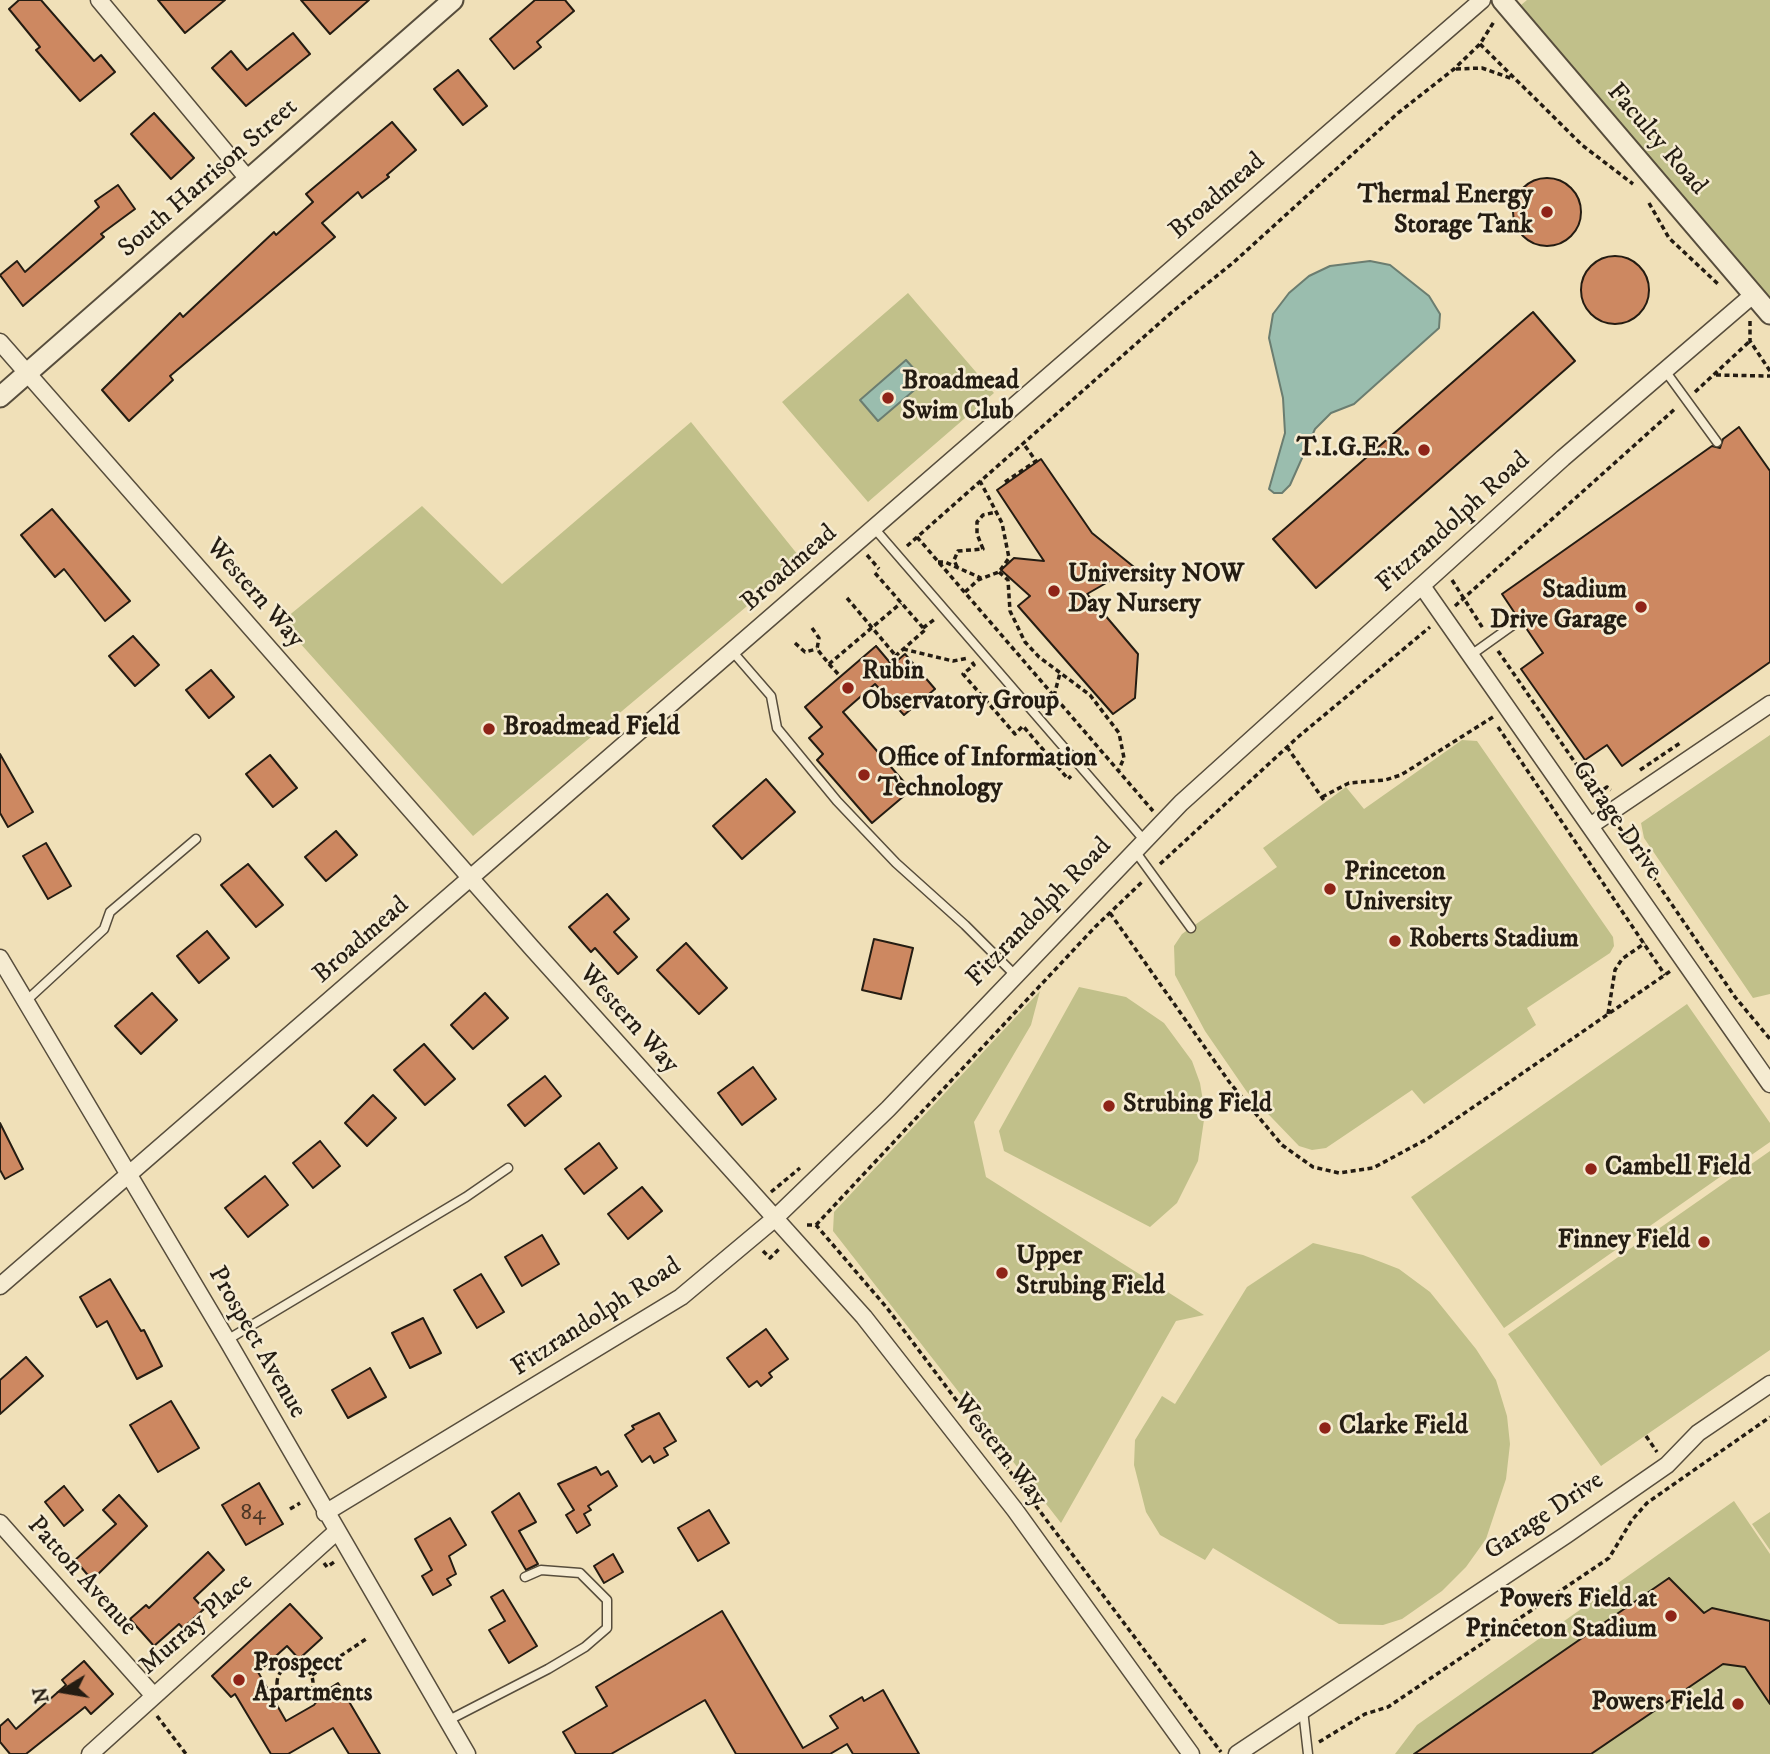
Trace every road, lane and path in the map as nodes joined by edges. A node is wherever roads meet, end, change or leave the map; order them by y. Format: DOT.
graph roads {
  1 [pos="99,0"];
  2 [pos="453,0"];
  3 [pos="1482,0"];
  4 [pos="1499,9"];
  5 [pos="1479,44"];
  6 [pos="1454,69"];
  7 [pos="1515,80"];
  8 [pos="248,179"];
  9 [pos="1643,193"];
  10 [pos="1647,200"];
  11 [pos="1747,300"];
  12 [pos="1770,314"];
  13 [pos="1750,341"];
  14 [pos="0,342"];
  15 [pos="1665,372"];
  16 [pos="28,373"];
  17 [pos="1770,374"];
  18 [pos="1716,375"];
  19 [pos="0,397"];
  20 [pos="1687,399"];
  21 [pos="1717,442"];
  22 [pos="1023,443"];
  23 [pos="979,481"];
  24 [pos="1005,482"];
  25 [pos="997,512"];
  26 [pos="874,528"];
  27 [pos="916,537"];
  28 [pos="905,548"];
  29 [pos="865,552"];
  30 [pos="938,562"];
  31 [pos="957,567"];
  32 [pos="879,569"];
  33 [pos="999,572"];
  34 [pos="875,573"];
  35 [pos="981,578"];
  36 [pos="1422,586"];
  37 [pos="965,592"];
  38 [pos="846,598"];
  39 [pos="901,603"];
  40 [pos="1443,615"];
  41 [pos="1520,620"];
  42 [pos="812,628"];
  43 [pos="872,628"];
  44 [pos="923,628"];
  45 [pos="943,629"];
  46 [pos="795,643"];
  47 [pos="960,648"];
  48 [pos="817,649"];
  49 [pos="903,649"];
  50 [pos="732,651"];
  51 [pos="1471,655"];
  52 [pos="968,658"];
  53 [pos="829,664"];
  54 [pos="1060,673"];
  55 [pos="839,675"];
  56 [pos="1054,696"];
  57 [pos="1770,704"];
  58 [pos="1287,747"];
  59 [pos="1119,769"];
  60 [pos="1080,785"];
  61 [pos="1156,814"];
  62 [pos="1590,826"];
  63 [pos="1177,836"];
  64 [pos="196,839"];
  65 [pos="1183,843"];
  66 [pos="1139,845"];
  67 [pos="1153,872"];
  68 [pos="471,878"];
  69 [pos="1110,913"];
  70 [pos="1191,928"];
  71 [pos="1645,943"];
  72 [pos="1702,949"];
  73 [pos="0,958"];
  74 [pos="1684,961"];
  75 [pos="1015,975"];
  76 [pos="1665,975"];
  77 [pos="26,1001"];
  78 [pos="1608,1014"];
  79 [pos="1770,1028"];
  80 [pos="1765,1032"];
  81 [pos="1770,1084"];
  82 [pos="508,1168"];
  83 [pos="129,1174"];
  84 [pos="773,1220"];
  85 [pos="816,1225"];
  86 [pos="762,1249"];
  87 [pos="779,1249"];
  88 [pos="0,1286"];
  89 [pos="227,1340"];
  90 [pos="1770,1384"];
  91 [pos="1770,1417"];
  92 [pos="300,1503"];
  93 [pos="290,1508"];
  94 [pos="325,1513"];
  95 [pos="0,1522"];
  96 [pos="336,1532"];
  97 [pos="334,1562"];
  98 [pos="327,1567"];
  99 [pos="525,1577"];
  100 [pos="366,1639"];
  101 [pos="312,1675"];
  102 [pos="154,1696"];
  103 [pos="1303,1710"];
  104 [pos="157,1716"];
  105 [pos="447,1721"];
  106 [pos="1308,1752"];
  107 [pos="90,1754"];
  108 [pos="186,1754"];
  109 [pos="467,1754"];
  110 [pos="1191,1754"];
  111 [pos="1237,1754"];
  1 -- 8 [label="street"];
  2 -- 8 [label="street, South Harrison Street"];
  3 -- 26 [label="street, Broadmead"];
  4 -- 5 [label="path"];
  4 -- 11 [label="street, Faculty Road"];
  5 -- 6 [label="path"];
  5 -- 7 [label="path"];
  6 -- 7 [label="path"];
  6 -- 22 [label="path"];
  7 -- 9 [label="path"];
  8 -- 16 [label="street, South Harrison Street"];
  10 -- 11 [label="path"];
  11 -- 12 [label="street, Faculty Road"];
  11 -- 13 [label="path"];
  11 -- 15 [label="street, Fitzrandolph Road"];
  13 -- 17 [label="path"];
  13 -- 18 [label="path"];
  14 -- 16 [label="street, Western Way"];
  15 -- 20 [label="lane"];
  15 -- 36 [label="street, Fitzrandolph Road"];
  16 -- 19 [label="street, South Harrison Street"];
  16 -- 68 [label="street, Western Way"];
  17 -- 18 [label="path"];
  18 -- 20 [label="path"];
  20 -- 21 [label="lane"];
  20 -- 40 [label="path"];
  22 -- 23 [label="path"];
  22 -- 24 [label="path"];
  23 -- 25 [label="path"];
  23 -- 27 [label="path"];
  25 -- 31 [label="path"];
  25 -- 33 [label="path"];
  26 -- 50 [label="street, Broadmead"];
  26 -- 66 [label="lane"];
  27 -- 28 [label="path"];
  27 -- 30 [label="path"];
  29 -- 32 [label="path"];
  30 -- 31 [label="path"];
  30 -- 37 [label="path"];
  31 -- 35 [label="path"];
  33 -- 35 [label="path"];
  33 -- 54 [label="path"];
  34 -- 39 [label="path"];
  35 -- 37 [label="path"];
  36 -- 40 [label="street, Garage Drive"];
  36 -- 66 [label="street, Fitzrandolph Road"];
  37 -- 56 [label="path"];
  38 -- 43 [label="path"];
  39 -- 43 [label="path"];
  39 -- 44 [label="path"];
  40 -- 51 [label="street, Garage Drive"];
  40 -- 58 [label="path"];
  41 -- 51 [label="lane"];
  42 -- 48 [label="path"];
  43 -- 49 [label="path"];
  43 -- 53 [label="path"];
  44 -- 45 [label="path"];
  44 -- 49 [label="path"];
  46 -- 48 [label="path"];
  47 -- 52 [label="path"];
  48 -- 53 [label="path"];
  49 -- 52 [label="path"];
  50 -- 68 [label="street, Broadmead"];
  50 -- 75 [label="lane"];
  51 -- 62 [label="street, Garage Drive"];
  52 -- 60 [label="path"];
  53 -- 55 [label="path"];
  54 -- 56 [label="path"];
  54 -- 59 [label="path"];
  56 -- 59 [label="path"];
  57 -- 62 [label="street"];
  58 -- 65 [label="path"];
  58 -- 71 [label="path"];
  59 -- 61 [label="path"];
  62 -- 74 [label="street, Garage Drive"];
  63 -- 65 [label="path"];
  64 -- 77 [label="lane"];
  65 -- 67 [label="path"];
  66 -- 67 [label="lane"];
  66 -- 75 [label="street, Fitzrandolph Road"];
  67 -- 69 [label="path"];
  67 -- 70 [label="lane"];
  68 -- 83 [label="street, Broadmead"];
  68 -- 84 [label="street, Western Way"];
  69 -- 78 [label="path"];
  69 -- 85 [label="path"];
  71 -- 76 [label="path"];
  71 -- 78 [label="path"];
  72 -- 74 [label="path"];
  73 -- 77 [label="street, Prospect Avenue"];
  74 -- 76 [label="path"];
  74 -- 81 [label="street, Garage Drive"];
  75 -- 84 [label="street, Fitzrandolph Road"];
  76 -- 78 [label="path"];
  77 -- 83 [label="street, Prospect Avenue"];
  79 -- 80 [label="path"];
  82 -- 89 [label="lane"];
  83 -- 88 [label="street, Broadmead"];
  83 -- 89 [label="street, Prospect Avenue"];
  84 -- 94 [label="street, Fitzrandolph Road"];
  84 -- 110 [label="street, Western Way"];
  86 -- 87 [label="path"];
  89 -- 94 [label="street, Prospect Avenue"];
  90 -- 103 [label="street, Garage Drive"];
  91 -- 106 [label="path"];
  92 -- 93 [label="path"];
  94 -- 96 [label="street, Prospect Avenue"];
  95 -- 102 [label="street, Patton Avenue"];
  96 -- 102 [label="street, Murray Place"];
  96 -- 105 [label="street, Prospect Avenue"];
  97 -- 98 [label="path"];
  99 -- 105 [label="lane"];
  100 -- 101 [label="path"];
  101 -- 101 [label="path"];
  102 -- 107 [label="street, Murray Place"];
  103 -- 106 [label="lane"];
  103 -- 111 [label="street, Garage Drive"];
  104 -- 108 [label="path"];
  105 -- 109 [label="street, Prospect Avenue"];
}
